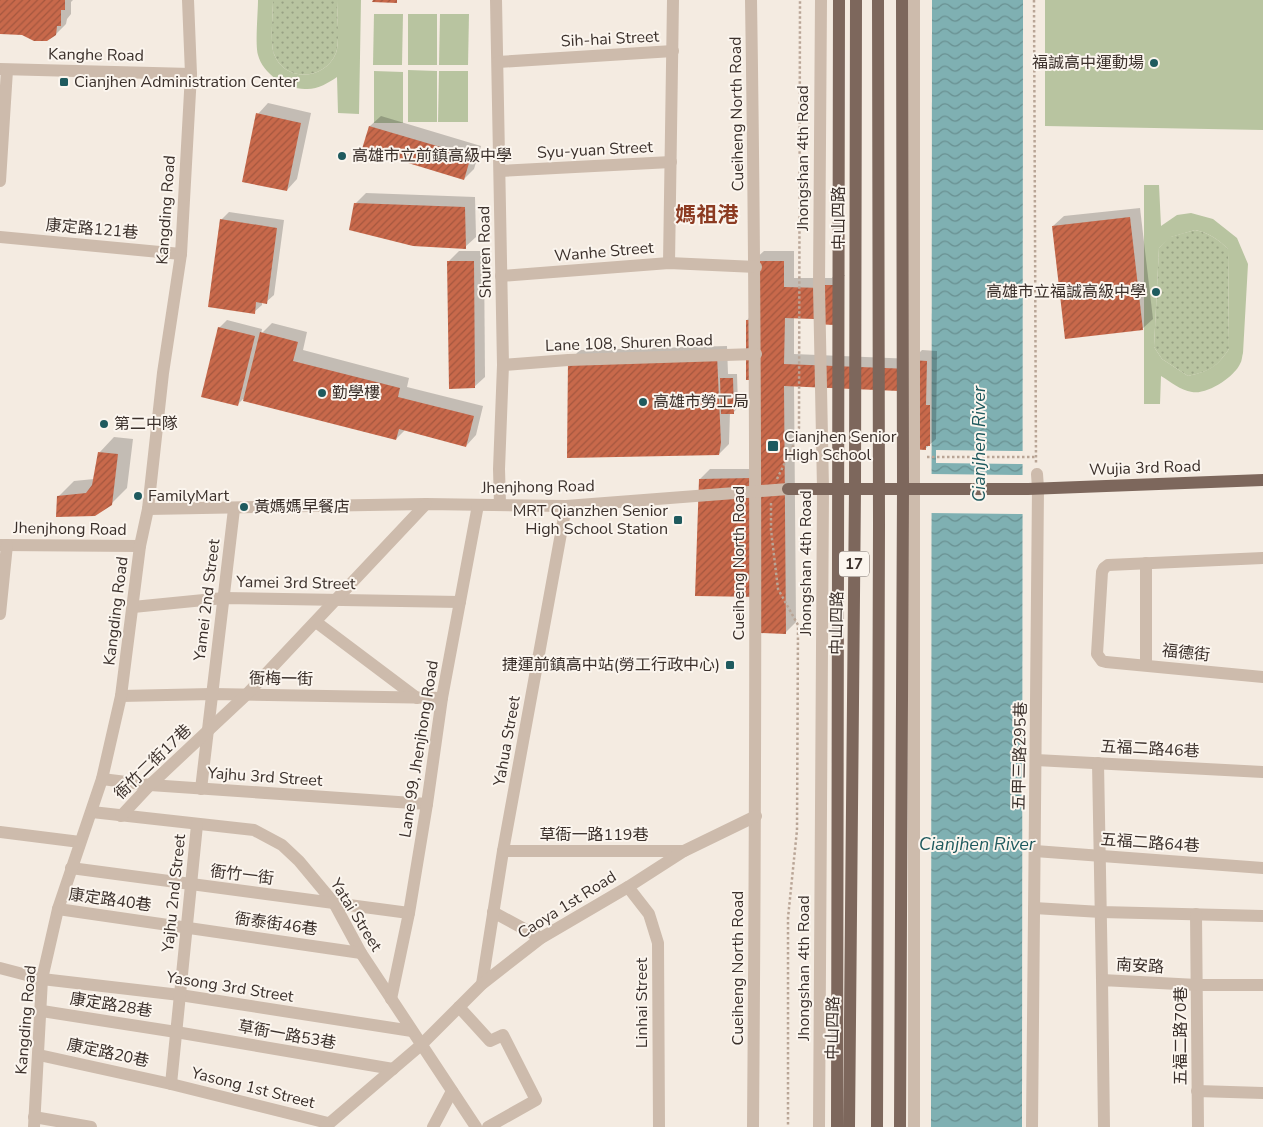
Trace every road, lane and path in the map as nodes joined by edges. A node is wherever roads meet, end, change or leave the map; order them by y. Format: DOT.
graph roads {
  1 [pos="188,0"];
  2 [pos="496,0"];
  3 [pos="673,0"];
  4 [pos="751,0"];
  5 [pos="800,0"];
  6 [pos="820,0"];
  7 [pos="839,0"];
  8 [pos="856,0"];
  9 [pos="878,0"];
  10 [pos="902,0"];
  11 [pos="914,0"];
  12 [pos="1034,0"];
  13 [pos="673,51"];
  14 [pos="498,62"];
  15 [pos="4,69"];
  16 [pos="190,74"];
  17 [pos="671,162"];
  18 [pos="500,171"];
  19 [pos="0,181"];
  20 [pos="0,237"];
  21 [pos="181,254"];
  22 [pos="669,263"];
  23 [pos="756,267"];
  24 [pos="501,276"];
  25 [pos="756,354"];
  26 [pos="503,365"];
  27 [pos="927,457"];
  28 [pos="1036,457"];
  29 [pos="1037,474"];
  30 [pos="1263,480"];
  31 [pos="929,488"];
  32 [pos="1033,488"];
  33 [pos="788,489"];
  34 [pos="823,489"];
  35 [pos="838,489"];
  36 [pos="855,489"];
  37 [pos="879,489"];
  38 [pos="908,489"];
  39 [pos="771,491"];
  40 [pos="756,492"];
  41 [pos="426,504"];
  42 [pos="500,504"];
  43 [pos="478,505"];
  44 [pos="566,506"];
  45 [pos="234,508"];
  46 [pos="148,509"];
  47 [pos="3,545"];
  48 [pos="140,546"];
  49 [pos="1263,558"];
  50 [pos="1146,563"];
  51 [pos="224,598"];
  52 [pos="338,599"];
  53 [pos="460,602"];
  54 [pos="133,607"];
  55 [pos="0,614"];
  56 [pos="316,622"];
  57 [pos="1146,665"];
  58 [pos="1263,677"];
  59 [pos="212,694"];
  60 [pos="246,695"];
  61 [pos="121,696"];
  62 [pos="417,698"];
  63 [pos="442,698"];
  64 [pos="208,732"];
  65 [pos="1036,760"];
  66 [pos="1098,763"];
  67 [pos="1263,772"];
  68 [pos="102,779"];
  69 [pos="150,785"];
  70 [pos="201,789"];
  71 [pos="427,804"];
  72 [pos="92,812"];
  73 [pos="122,816"];
  74 [pos="756,816"];
  75 [pos="197,824"];
  76 [pos="0,832"];
  77 [pos="80,842"];
  78 [pos="503,851"];
  79 [pos="684,851"];
  80 [pos="1035,851"];
  81 [pos="1099,856"];
  82 [pos="71,868"];
  83 [pos="1263,868"];
  84 [pos="191,885"];
  85 [pos="628,887"];
  86 [pos="334,903"];
  87 [pos="1034,908"];
  88 [pos="58,909"];
  89 [pos="493,912"];
  90 [pos="1101,912"];
  91 [pos="409,913"];
  92 [pos="1196,914"];
  93 [pos="1263,916"];
  94 [pos="186,927"];
  95 [pos="541,938"];
  96 [pos="361,953"];
  97 [pos="0,968"];
  98 [pos="42,979"];
  99 [pos="1102,980"];
  100 [pos="482,984"];
  101 [pos="1197,985"];
  102 [pos="1263,986"];
  103 [pos="180,995"];
  104 [pos="391,999"];
  105 [pos="459,1007"];
  106 [pos="42,1011"];
  107 [pos="176,1032"];
  108 [pos="412,1032"];
  109 [pos="421,1045"];
  110 [pos="39,1055"];
  111 [pos="393,1070"];
  112 [pos="171,1084"];
  113 [pos="452,1092"];
  114 [pos="1197,1092"];
  115 [pos="1263,1093"];
  116 [pos="34,1122"];
  117 [pos="326,1125"];
  118 [pos="90,1127"];
  119 [pos="433,1127"];
  120 [pos="476,1127"];
  121 [pos="488,1127"];
  122 [pos="659,1127"];
  123 [pos="753,1127"];
  124 [pos="788,1127"];
  125 [pos="819,1127"];
  126 [pos="837,1127"];
  127 [pos="849,1127"];
  128 [pos="877,1127"];
  129 [pos="900,1127"];
  130 [pos="914,1127"];
  131 [pos="1032,1127"];
  132 [pos="1104,1127"];
  133 [pos="1198,1127"];
  1 -- 16 [label="street, Kangding Road"];
  2 -- 14 [label="street, Shuren Road"];
  3 -- 13 [label="street, Sih-hai Street"];
  4 -- 23 [label="street, Cueiheng North Road"];
  5 -- 39 [label="path"];
  6 -- 34 [label="street, Jhongshan 4th Road"];
  7 -- 35 [label="main road, Jhongshan 4th Road / 17"];
  8 -- 36 [label="main road, 中山四路 / 17"];
  9 -- 37 [label="main road, 17"];
  10 -- 38 [label="main road"];
  11 -- 38 [label="street"];
  12 -- 28 [label="path"];
  13 -- 14 [label="street, Sih-hai Street"];
  13 -- 17 [label="street, Syu-yuan Street"];
  14 -- 18 [label="street, Shuren Road"];
  15 -- 16 [label="street, Kanghe Road"];
  15 -- 19 [label="street"];
  16 -- 21 [label="street, Kangding Road"];
  17 -- 18 [label="street, Syu-yuan Street"];
  17 -- 22 [label="street, Wanhe Street"];
  18 -- 24 [label="street, Shuren Road"];
  20 -- 21 [label="street, 康定路121巷"];
  21 -- 46 [label="street, Kangding Road"];
  22 -- 23 [label="street"];
  22 -- 24 [label="street, Wanhe Street"];
  23 -- 25 [label="street, Cueiheng North Road"];
  24 -- 26 [label="street, Shuren Road"];
  25 -- 26 [label="street, Lane 108, Shuren Road"];
  25 -- 40 [label="street, Cueiheng North Road"];
  26 -- 42 [label="street, Shuren Road"];
  27 -- 28 [label="path"];
  28 -- 29 [label="path"];
  29 -- 32 [label="street, 五甲三路295巷"];
  30 -- 32 [label="main road, Wujia 3rd Road"];
  31 -- 32 [label="main road, Wujia 3rd Road"];
  31 -- 38 [label="main road, Jhenjhong Road"];
  32 -- 65 [label="street, 五甲三路295巷"];
  33 -- 34 [label="main road, Jhenjhong Road"];
  33 -- 39 [label="street, Jhenjhong Road"];
  34 -- 35 [label="main road, Jhenjhong Road"];
  34 -- 125 [label="street, Jhongshan 4th Road"];
  35 -- 36 [label="main road, Jhenjhong Road"];
  35 -- 126 [label="main road, Jhongshan 4th Road / 17"];
  36 -- 37 [label="main road, Jhenjhong Road"];
  36 -- 127 [label="main road, 中山四路 / 17"];
  37 -- 38 [label="main road, Jhenjhong Road"];
  37 -- 128 [label="main road, 17"];
  38 -- 129 [label="main road"];
  38 -- 130 [label="street"];
  39 -- 40 [label="street, Jhenjhong Road"];
  39 -- 124 [label="path"];
  40 -- 44 [label="street, Jhenjhong Road"];
  40 -- 74 [label="street, Cueiheng North Road"];
  41 -- 43 [label="street, Jhenjhong Road"];
  41 -- 45 [label="street, Jhenjhong Road"];
  41 -- 52 [label="street, 衙竹二街17巷"];
  42 -- 43 [label="street, Jhenjhong Road"];
  42 -- 44 [label="street, Jhenjhong Road"];
  43 -- 53 [label="street, Lane 99, Jhenjhong Road"];
  44 -- 78 [label="street, Yahua Street"];
  45 -- 46 [label="street, Jhenjhong Road"];
  45 -- 51 [label="street, Yamei 2nd Street"];
  46 -- 48 [label="street, Kangding Road"];
  47 -- 48 [label="street, Jhenjhong Road"];
  47 -- 55 [label="street"];
  48 -- 54 [label="street, Kangding Road"];
  49 -- 50 [label="street"];
  50 -- 57 [label="street"];
  50 -- 57 [label="street, 福德街"];
  51 -- 52 [label="street, Yamei 3rd Street"];
  51 -- 54 [label="street, Yamei 3rd Street"];
  51 -- 59 [label="street, Yamei 2nd Street"];
  52 -- 53 [label="street, Yamei 3rd Street"];
  52 -- 56 [label="street, 衙竹二街17巷"];
  53 -- 63 [label="street, Lane 99, Jhenjhong Road"];
  54 -- 61 [label="street, Kangding Road"];
  56 -- 60 [label="street, 衙竹二街17巷"];
  56 -- 62 [label="street"];
  57 -- 58 [label="street, 福德街"];
  59 -- 60 [label="street, 衙梅一街"];
  59 -- 61 [label="street, 衙梅一街"];
  59 -- 64 [label="street, Yamei 2nd Street"];
  60 -- 62 [label="street, 衙梅一街"];
  60 -- 64 [label="street, 衙竹二街17巷"];
  61 -- 68 [label="street, Kangding Road"];
  62 -- 63 [label="street, 衙梅一街"];
  63 -- 71 [label="street, Lane 99, Jhenjhong Road"];
  64 -- 69 [label="street, 衙竹二街17巷"];
  64 -- 70 [label="street, Yamei 2nd Street"];
  65 -- 66 [label="street, 五福二路46巷"];
  65 -- 80 [label="street, 五甲三路295巷"];
  66 -- 67 [label="street, 五福二路46巷"];
  66 -- 81 [label="street"];
  68 -- 69 [label="street, Yajhu 3rd Street"];
  68 -- 72 [label="street, Kangding Road"];
  69 -- 70 [label="street, Yajhu 3rd Street"];
  69 -- 73 [label="street, 衙竹二街17巷"];
  70 -- 71 [label="street, Yajhu 3rd Street"];
  71 -- 91 [label="street, Lane 99, Jhenjhong Road"];
  72 -- 73 [label="street, Yatai Street"];
  72 -- 77 [label="street, Kangding Road"];
  73 -- 75 [label="street, Yatai Street"];
  74 -- 79 [label="street, Caoya 1st Road"];
  74 -- 123 [label="street, Cueiheng North Road"];
  75 -- 84 [label="street, Yajhu 2nd Street"];
  75 -- 86 [label="street, Yatai Street"];
  76 -- 77 [label="street"];
  77 -- 82 [label="street, Kangding Road"];
  78 -- 79 [label="street, 草衙一路119巷"];
  78 -- 89 [label="street, Yahua Street"];
  79 -- 85 [label="street, Caoya 1st Road"];
  80 -- 81 [label="street, 五福二路64巷"];
  80 -- 87 [label="street, 五甲三路295巷"];
  81 -- 83 [label="street, 五福二路64巷"];
  81 -- 90 [label="street"];
  82 -- 84 [label="street, 衙竹一街"];
  82 -- 88 [label="street, Kangding Road"];
  84 -- 86 [label="street, 衙竹一街"];
  84 -- 94 [label="street, Yajhu 2nd Street"];
  85 -- 95 [label="street, Caoya 1st Road"];
  85 -- 122 [label="street, Linhai Street"];
  86 -- 91 [label="street, 衙竹一街"];
  86 -- 96 [label="street, Yatai Street"];
  87 -- 90 [label="street"];
  87 -- 131 [label="street, 五甲三路295巷"];
  88 -- 94 [label="street, 康定路40巷"];
  88 -- 98 [label="street, Kangding Road"];
  89 -- 95 [label="street"];
  89 -- 100 [label="street, Yahua Street"];
  90 -- 92 [label="street"];
  90 -- 99 [label="street"];
  91 -- 104 [label="street, Lane 99, Jhenjhong Road"];
  92 -- 93 [label="street"];
  92 -- 101 [label="street, 五福二路70巷"];
  94 -- 96 [label="street, 衙泰街46巷"];
  94 -- 103 [label="street, Yajhu 2nd Street"];
  95 -- 100 [label="street, Caoya 1st Road"];
  96 -- 104 [label="street, Yatai Street"];
  97 -- 98 [label="street, Yasong 3rd Street"];
  98 -- 103 [label="street, Yasong 3rd Street"];
  98 -- 106 [label="street, Kangding Road"];
  99 -- 101 [label="street, 南安路"];
  99 -- 132 [label="street, 南安路"];
  100 -- 105 [label="street, Caoya 1st Road"];
  101 -- 102 [label="street, 南安路"];
  101 -- 114 [label="street, 五福二路70巷"];
  103 -- 107 [label="street, Yajhu 2nd Street"];
  103 -- 108 [label="street, Yasong 3rd Street"];
  104 -- 108 [label="street, Yatai Street"];
  105 -- 109 [label="street, Caoya 1st Road"];
  105 -- 121 [label="street"];
  106 -- 107 [label="street, 康定路28巷"];
  106 -- 110 [label="street, Kangding Road"];
  107 -- 111 [label="street, 草衙一路53巷"];
  107 -- 112 [label="street, Yajhu 2nd Street"];
  108 -- 109 [label="street, Yatai Street"];
  109 -- 111 [label="street, Caoya 1st Road"];
  109 -- 113 [label="street, Yatai Street"];
  110 -- 112 [label="street, 康定路20巷"];
  110 -- 116 [label="street, Kangding Road"];
  111 -- 117 [label="street, Caoya 1st Road"];
  112 -- 117 [label="street, Yasong 1st Street"];
  113 -- 119 [label="street"];
  113 -- 120 [label="street, Yatai Street"];
  114 -- 115 [label="street"];
  114 -- 133 [label="street, 五福二路70巷"];
  116 -- 118 [label="street"];
}
